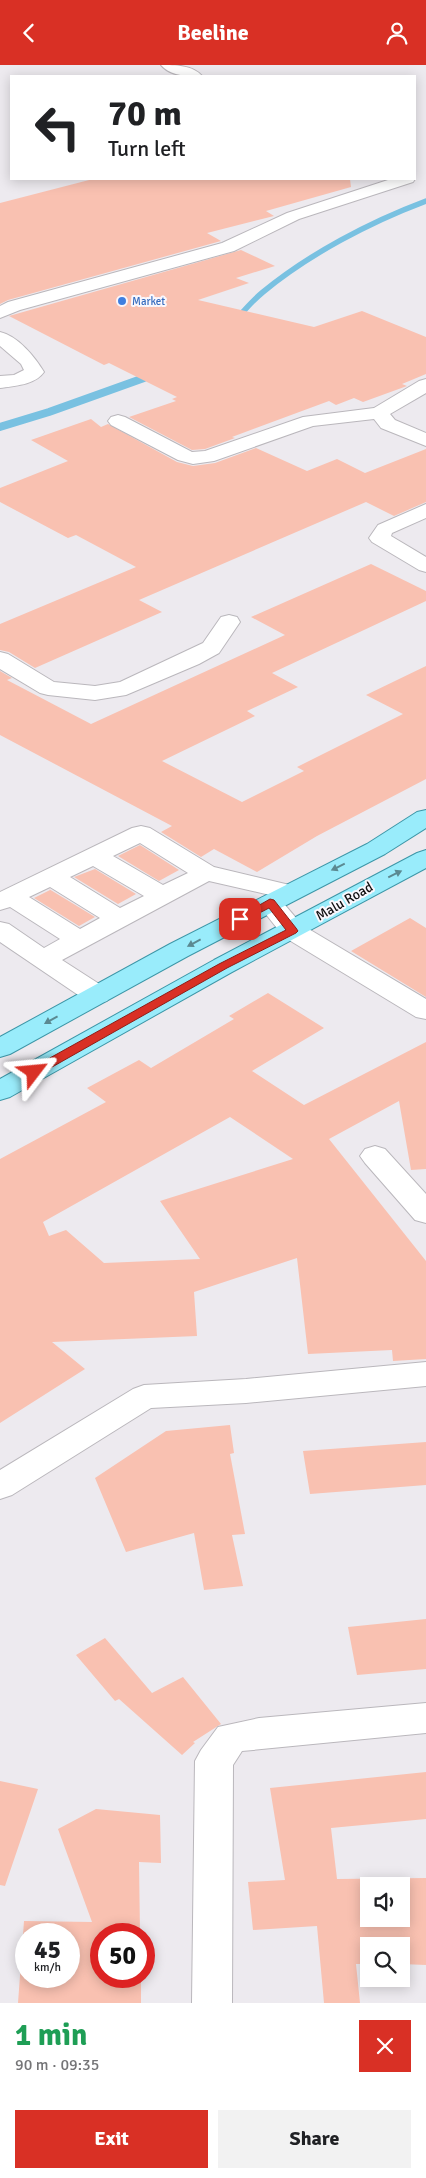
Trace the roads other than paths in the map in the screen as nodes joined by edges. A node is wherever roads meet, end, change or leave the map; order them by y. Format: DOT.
graph roads {
  1 [pos="168,65"];
  2 [pos="193,75"];
  3 [pos="404,180"];
  4 [pos="0,313"];
  5 [pos="0,337"];
  6 [pos="0,382"];
  7 [pos="426,385"];
  8 [pos="379,413"];
  9 [pos="118,421"];
  10 [pos="426,440"];
  11 [pos="426,510"];
  12 [pos="426,566"];
  13 [pos="229,622"];
  14 [pos="0,659"];
  15 [pos="426,817"];
  16 [pos="94,856"];
  17 [pos="426,858"];
  18 [pos="206,873"];
  19 [pos="52,877"];
  20 [pos="163,896"];
  21 [pos="280,897"];
  22 [pos="5,900"];
  23 [pos="119,919"];
  24 [pos="0,930"];
  25 [pos="293,931"];
  26 [pos="79,940"];
  27 [pos="43,959"];
  28 [pos="97,995"];
  29 [pos="426,1011"];
  30 [pos="0,1048"];
  31 [pos="0,1091"];
  32 [pos="375,1156"];
  33 [pos="426,1213"];
  34 [pos="426,1374"];
  35 [pos="0,1486"];
  36 [pos="426,1717"];
  37 [pos="212,2003"];
  1 -- 2 [label="street"];
  3 -- 4 [label="street"];
  5 -- 6 [label="street"];
  7 -- 8 [label="street"];
  8 -- 9 [label="street"];
  8 -- 10 [label="street"];
  11 -- 12 [label="street"];
  13 -- 14 [label="street"];
  15 -- 21 [label="main road, one-way"];
  16 -- 18 [label="street"];
  16 -- 19 [label="street"];
  16 -- 20 [label="street"];
  25 -- 17 [label="main road, Malu Road, one-way"];
  18 -- 20 [label="street"];
  18 -- 21 [label="street"];
  19 -- 22 [label="street"];
  19 -- 23 [label="street"];
  20 -- 23 [label="street"];
  21 -- 25 [label="street"];
  21 -- 28 [label="main road, one-way"];
  22 -- 26 [label="street"];
  23 -- 26 [label="street"];
  24 -- 27 [label="street"];
  25 -- 29 [label="street"];
  25 -- 31 [label="main road, Malu Road"];
  26 -- 27 [label="street"];
  27 -- 28 [label="street"];
  28 -- 30 [label="main road, one-way"];
  32 -- 33 [label="street"];
  34 -- 35 [label="street"];
  36 -- 37 [label="street"];
}
